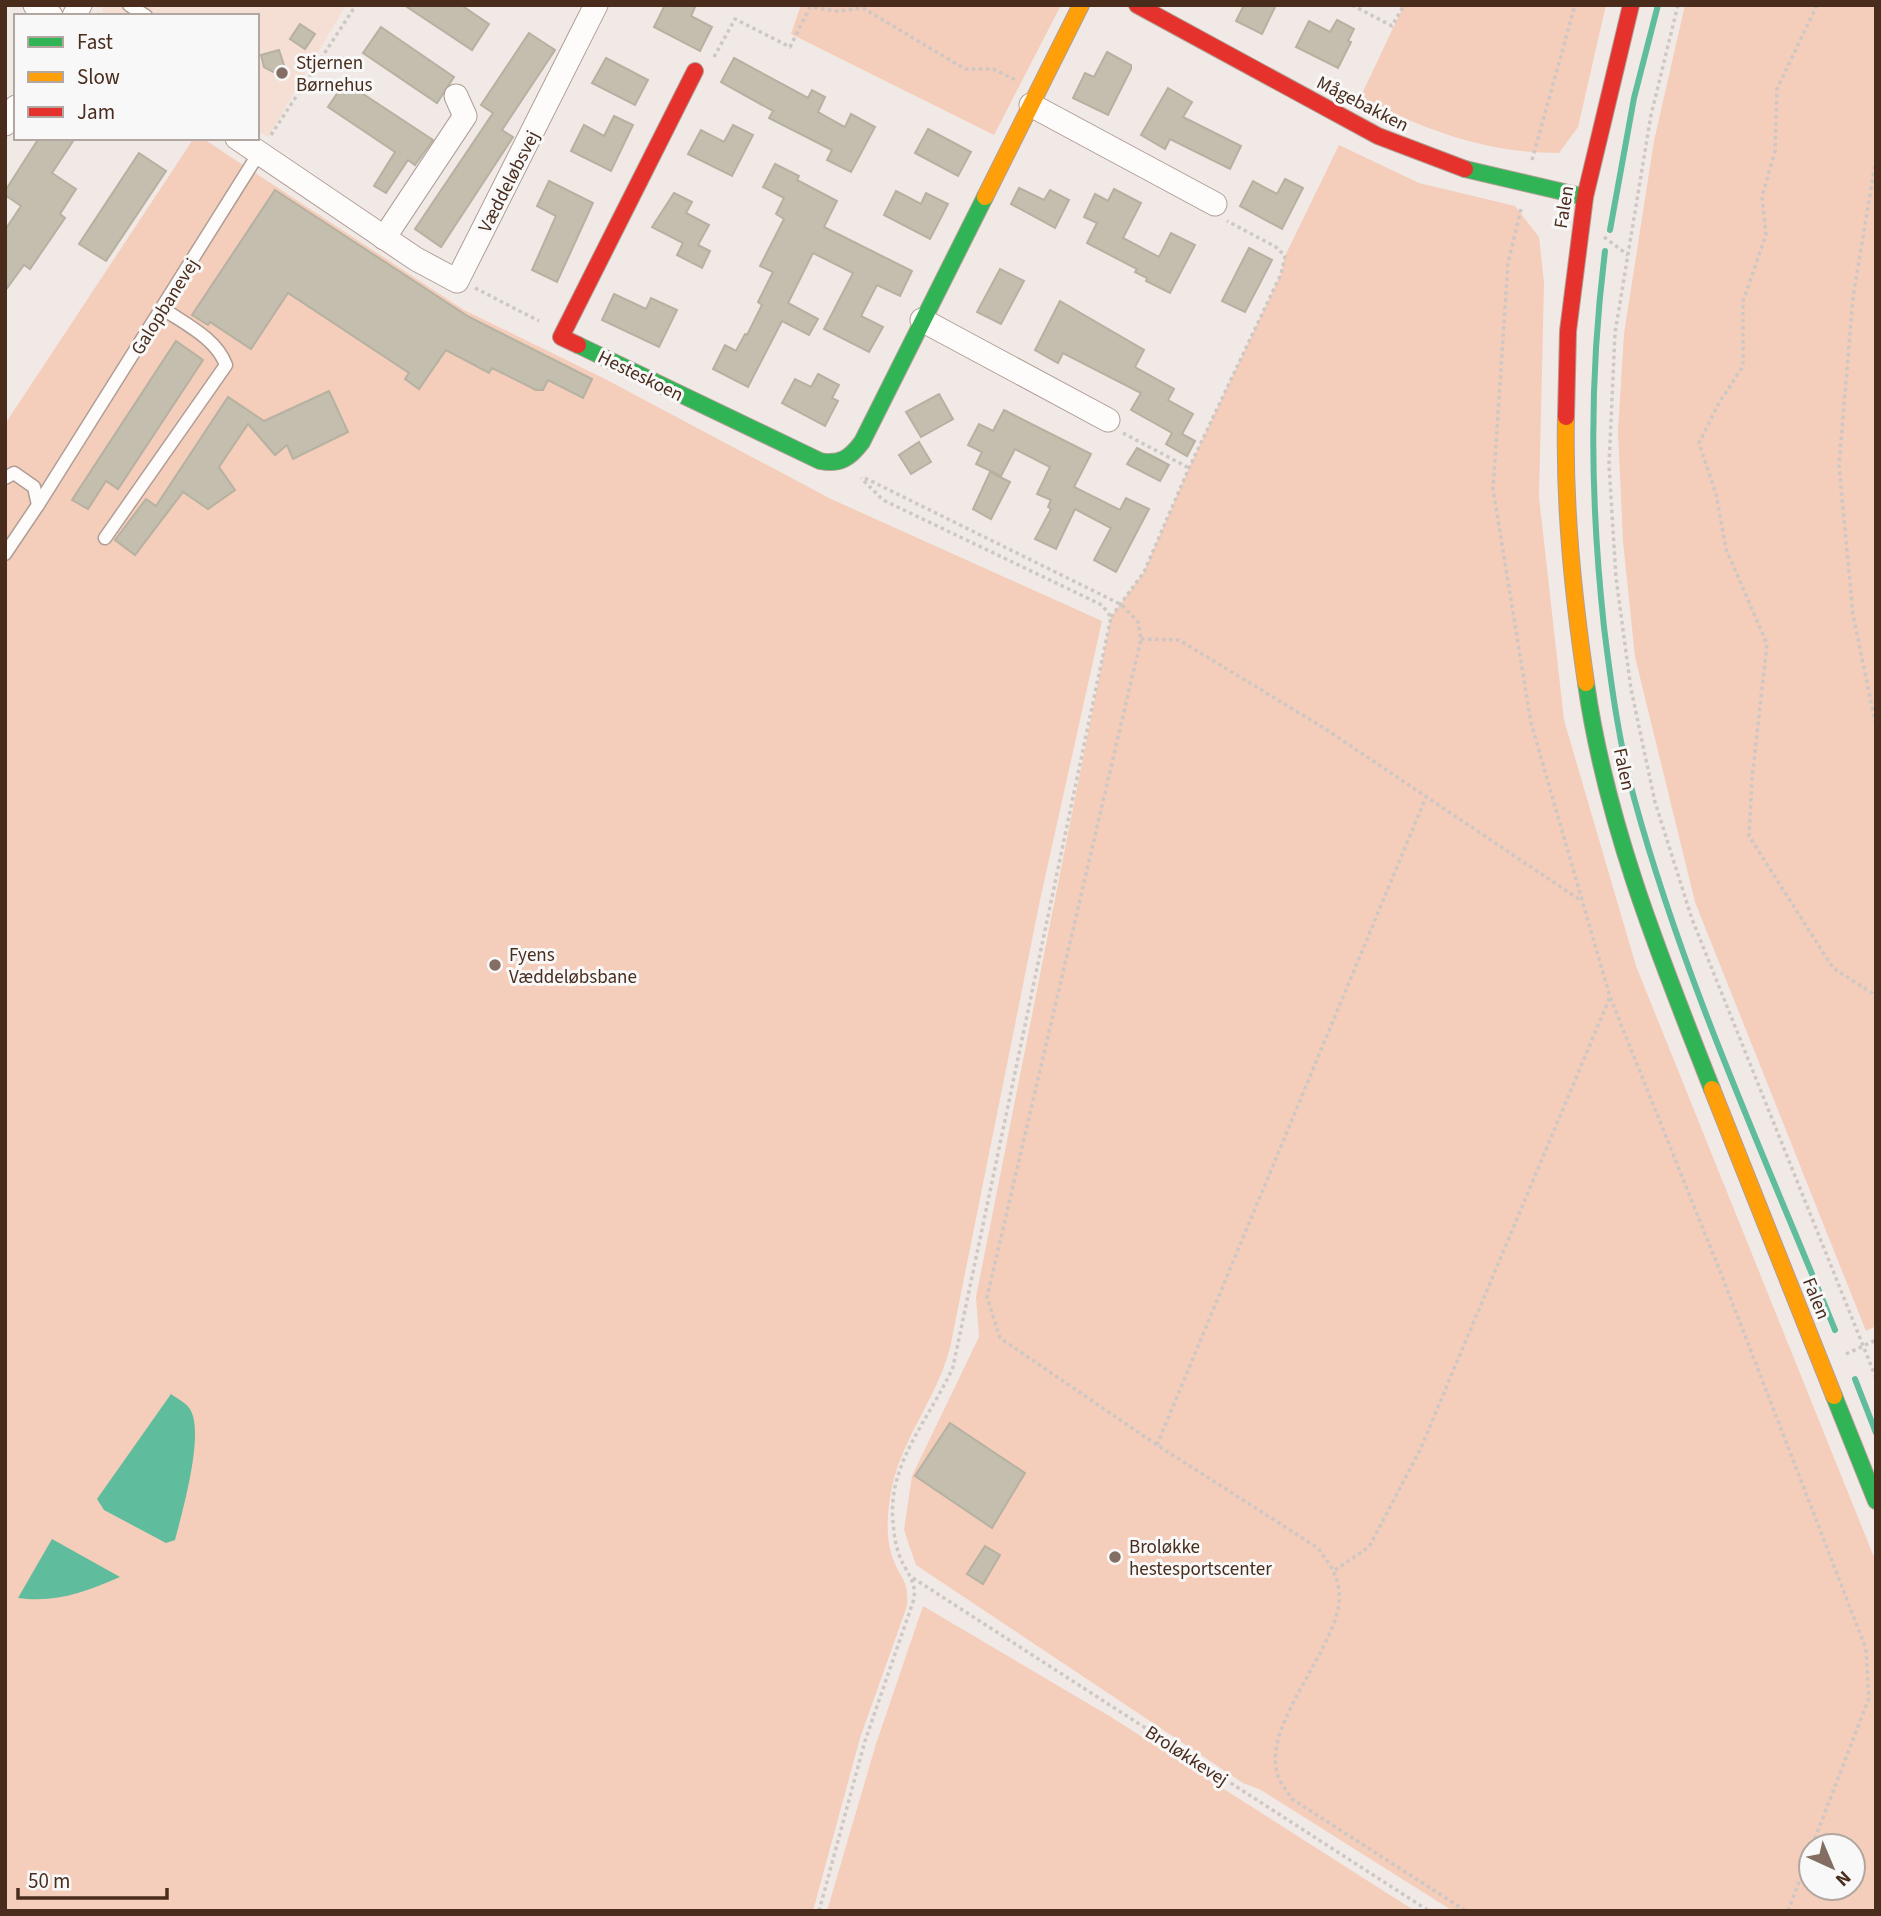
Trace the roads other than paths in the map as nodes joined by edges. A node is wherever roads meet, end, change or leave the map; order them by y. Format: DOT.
graph roads {
  1 [pos="596,5"];
  2 [pos="1081,5"];
  3 [pos="1137,5"];
  4 [pos="1631,5"];
  5 [pos="695,71"];
  6 [pos="456,96"];
  7 [pos="1035,98"];
  8 [pos="240,140"];
  9 [pos="259,153"];
  10 [pos="1585,197"];
  11 [pos="1215,204"];
  12 [pos="384,238"];
  13 [pos="163,308"];
  14 [pos="922,320"];
  15 [pos="1108,420"];
  16 [pos="5,478"];
  17 [pos="38,505"];
  18 [pos="105,538"];
  19 [pos="5,554"];
  20 [pos="1876,1501"];
  1 -- 12 [label="street, Væddeløbsvej"];
  2 -- 7 [label="street"];
  3 -- 10 [label="street, Mågebakken"];
  4 -- 10 [label="street, Falen"];
  5 -- 14 [label="street, Hesteskoen"];
  6 -- 12 [label="street"];
  7 -- 11 [label="street"];
  7 -- 14 [label="street"];
  8 -- 9 [label="street"];
  9 -- 12 [label="street"];
  9 -- 13 [label="lane, Galopbanevej"];
  10 -- 20 [label="street, Falen"];
  13 -- 17 [label="lane, Galopbanevej"];
  13 -- 18 [label="lane"];
  14 -- 15 [label="street"];
  16 -- 17 [label="lane"];
  17 -- 19 [label="lane, Galopbanevej"];
}
